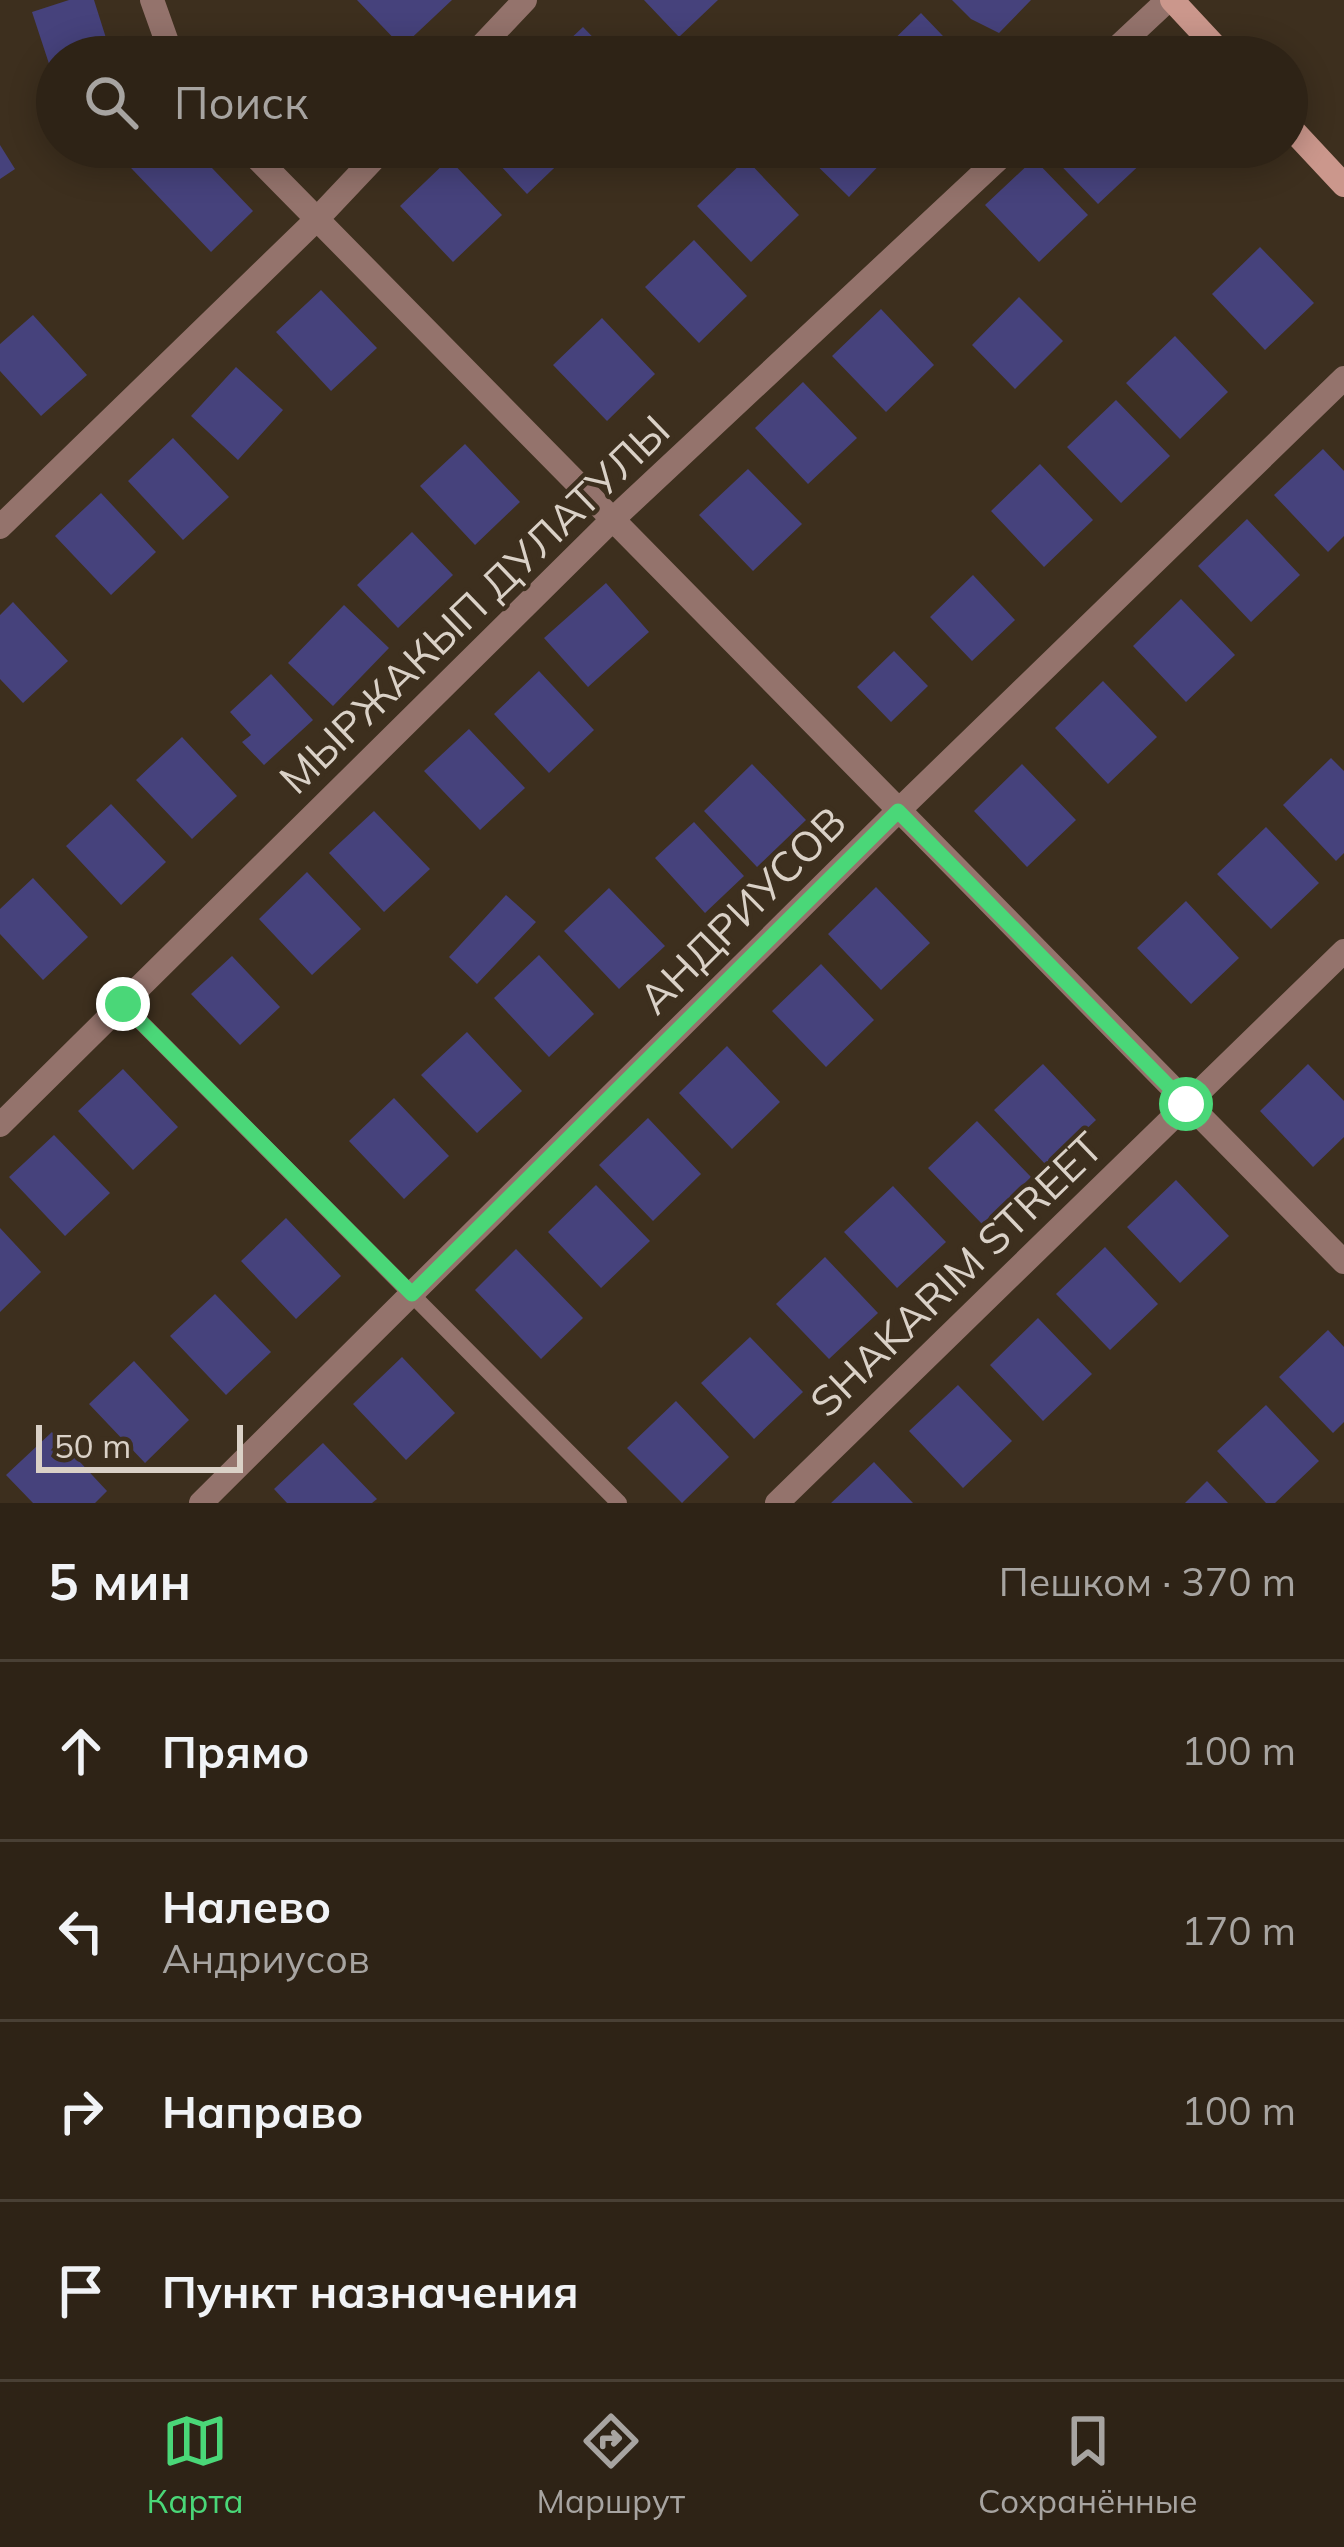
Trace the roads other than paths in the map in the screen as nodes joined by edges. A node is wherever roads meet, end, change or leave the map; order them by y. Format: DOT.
graph roads {
  1 [pos="152,0"];
  2 [pos="525,0"];
  3 [pos="1170,0"];
  4 [pos="165,36"];
  5 [pos="491,36"];
  6 [pos="1130,36"];
  7 [pos="1205,36"];
  8 [pos="1308,146"];
  9 [pos="267,168"];
  10 [pos="366,168"];
  11 [pos="989,168"];
  12 [pos="1344,185"];
  13 [pos="317,219"];
  14 [pos="1344,378"];
  15 [pos="612,520"];
  16 [pos="0,527"];
  17 [pos="898,811"];
  18 [pos="1344,951"];
  19 [pos="123,1004"];
  20 [pos="1186,1104"];
  21 [pos="0,1125"];
  22 [pos="1344,1262"];
  23 [pos="412,1294"];
  24 [pos="201,1503"];
  25 [pos="619,1503"];
  26 [pos="777,1503"];
  1 -- 4 [label="street"];
  2 -- 5 [label="street"];
  3 -- 6 [label="street"];
  3 -- 7 [label="street"];
  8 -- 12 [label="street"];
  9 -- 13 [label="street"];
  10 -- 13 [label="street"];
  11 -- 15 [label="street, МЫРЖАКЫП ДУЛАТУЛЫ"];
  13 -- 15 [label="street"];
  13 -- 16 [label="street"];
  14 -- 17 [label="street, АНДРИУСОВ"];
  15 -- 17 [label="street"];
  15 -- 19 [label="street, МЫРЖАКЫП ДУЛАТУЛЫ"];
  17 -- 20 [label="street"];
  17 -- 23 [label="street, АНДРИУСОВ"];
  18 -- 20 [label="street, SHAKARIM STREET"];
  19 -- 21 [label="street, МЫРЖАКЫП ДУЛАТУЛЫ"];
  19 -- 23 [label="lane"];
  20 -- 22 [label="street"];
  20 -- 26 [label="street, SHAKARIM STREET"];
  23 -- 24 [label="street, АНДРИУСОВ"];
  23 -- 25 [label="lane"];
}
